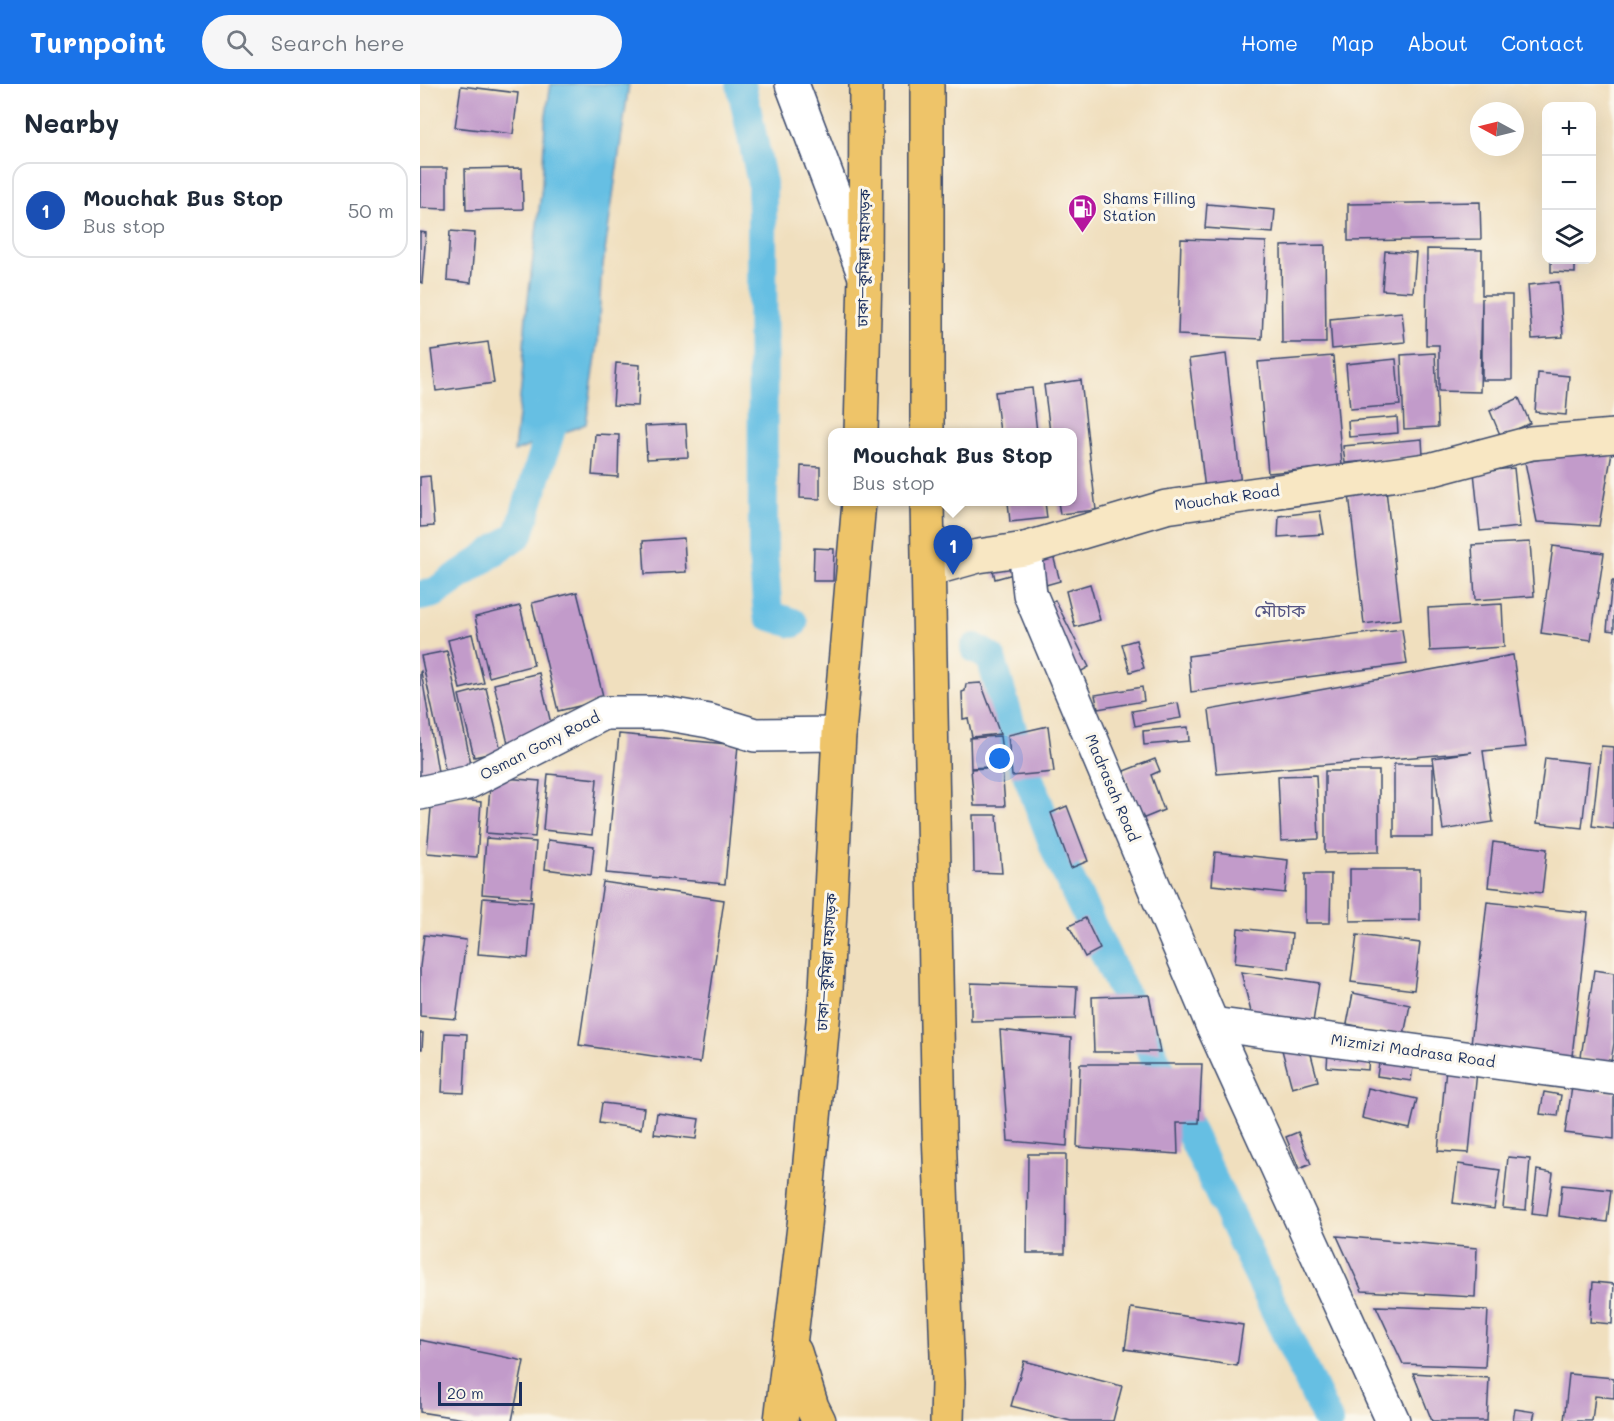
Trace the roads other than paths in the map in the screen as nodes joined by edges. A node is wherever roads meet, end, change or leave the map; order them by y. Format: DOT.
graph roads {
  1 [pos="866,84"];
  2 [pos="927,84"];
  3 [pos="794,90"];
  4 [pos="865,275"];
  5 [pos="861,428"];
  6 [pos="927,428"];
  7 [pos="1614,436"];
  8 [pos="859,506"];
  9 [pos="927,506"];
  10 [pos="1025,549"];
  11 [pos="928,570"];
  12 [pos="839,734"];
  13 [pos="420,793"];
  14 [pos="1212,1024"];
  15 [pos="1614,1078"];
  16 [pos="791,1341"];
  17 [pos="781,1421"];
  18 [pos="819,1421"];
  19 [pos="947,1421"];
  20 [pos="1393,1421"];
  1 -- 4 [label="highway, ঢাকা–কুমিল্লা মহাসড়ক"];
  2 -- 6 [label="highway"];
  3 -- 4 [label="street"];
  4 -- 5 [label="highway, ঢাকা–কুমিল্লা মহাসড়ক"];
  7 -- 10 [label="street, Mouchak Road"];
  8 -- 12 [label="highway, ঢাকা–কুমিল্লা মহাসড়ক"];
  9 -- 11 [label="highway"];
  10 -- 11 [label="street, Mouchak Road"];
  10 -- 14 [label="street, Madrasah Road"];
  11 -- 19 [label="highway"];
  12 -- 13 [label="street, Osman Gony Road"];
  12 -- 16 [label="highway, ঢাকা–কুমিল্লা মহাসড়ক"];
  14 -- 15 [label="street, Mizmizi Madrasa Road"];
  14 -- 20 [label="street, Madrasah Road"];
  16 -- 17 [label="highway, ঢাকা–কুমিল্লা মহাসড়ক"];
  16 -- 18 [label="highway"];
}
